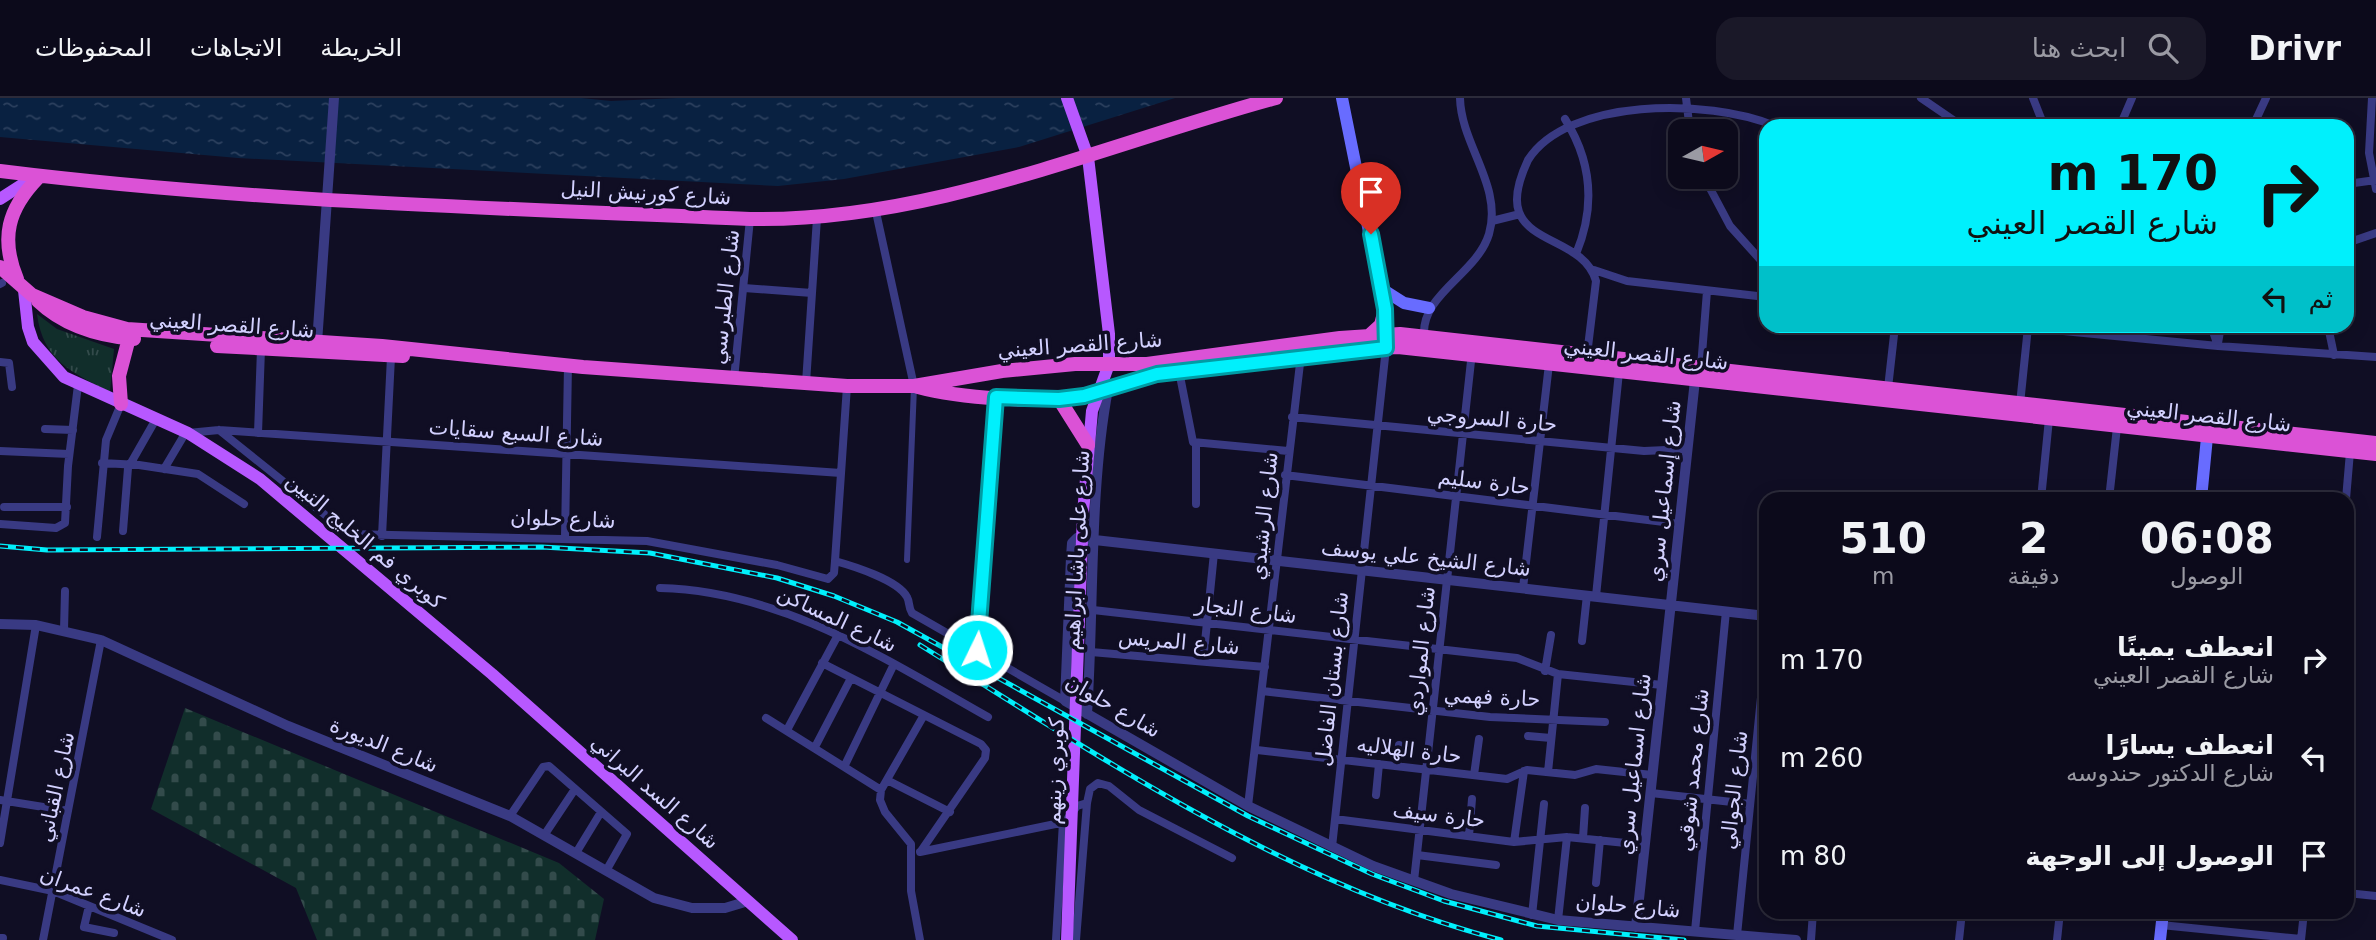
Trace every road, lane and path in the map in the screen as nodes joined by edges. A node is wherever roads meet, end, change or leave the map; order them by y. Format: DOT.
graph roads {
  1 [pos="334,98"];
  2 [pos="1067,98"];
  3 [pos="1276,98"];
  4 [pos="1342,98"];
  5 [pos="1460,98"];
  6 [pos="1921,98"];
  7 [pos="2033,98"];
  8 [pos="2132,98"];
  9 [pos="2266,98"];
  10 [pos="2372,98"];
  11 [pos="1686,99"];
  12 [pos="1565,119"];
  13 [pos="1688,119"];
  14 [pos="1759,119"];
  15 [pos="1952,119"];
  16 [pos="2040,119"];
  17 [pos="2123,119"];
  18 [pos="2256,119"];
  19 [pos="1088,157"];
  20 [pos="0,172"];
  21 [pos="36,177"];
  22 [pos="2375,183"];
  23 [pos="2354,184"];
  24 [pos="1711,189"];
  25 [pos="0,199"];
  26 [pos="326,200"];
  27 [pos="876,212"];
  28 [pos="1520,214"];
  29 [pos="817,218"];
  30 [pos="750,219"];
  31 [pos="1492,221"];
  32 [pos="2376,233"];
  33 [pos="2354,241"];
  34 [pos="1576,254"];
  35 [pos="1759,258"];
  36 [pos="0,267"];
  37 [pos="1593,269"];
  38 [pos="1,283"];
  39 [pos="744,288"];
  40 [pos="1382,289"];
  41 [pos="1707,291"];
  42 [pos="28,292"];
  43 [pos="812,293"];
  44 [pos="1759,296"];
  45 [pos="1429,308"];
  46 [pos="1385,309"];
  47 [pos="1894,333"];
  48 [pos="2027,333"];
  49 [pos="2088,333"];
  50 [pos="2213,333"];
  51 [pos="2220,333"];
  52 [pos="2329,333"];
  53 [pos="1369,336"];
  54 [pos="1424,336"];
  55 [pos="129,338"];
  56 [pos="1386,341"];
  57 [pos="317,343"];
  58 [pos="2218,346"];
  59 [pos="261,349"];
  60 [pos="1472,349"];
  61 [pos="440,353"];
  62 [pos="1301,355"];
  63 [pos="1587,355"];
  64 [pos="2334,355"];
  65 [pos="391,357"];
  66 [pos="2376,357"];
  67 [pos="0,362"];
  68 [pos="1109,364"];
  69 [pos="1549,364"];
  70 [pos="568,365"];
  71 [pos="1179,371"];
  72 [pos="1619,372"];
  73 [pos="1698,374"];
  74 [pos="734,379"];
  75 [pos="806,383"];
  76 [pos="78,385"];
  77 [pos="847,386"];
  78 [pos="914,386"];
  79 [pos="12,387"];
  80 [pos="1888,388"];
  81 [pos="1104,390"];
  82 [pos="996,397"];
  83 [pos="1059,399"];
  84 [pos="121,404"];
  85 [pos="2020,404"];
  86 [pos="1292,417"];
  87 [pos="156,419"];
  88 [pos="2049,419"];
  89 [pos="1377,426"];
  90 [pos="2117,427"];
  91 [pos="45,429"];
  92 [pos="73,430"];
  93 [pos="219,430"];
  94 [pos="187,433"];
  95 [pos="258,433"];
  96 [pos="1463,435"];
  97 [pos="2207,438"];
  98 [pos="1540,441"];
  99 [pos="387,442"];
  100 [pos="1196,443"];
  101 [pos="2376,443"];
  102 [pos="1088,445"];
  103 [pos="1612,448"];
  104 [pos="1688,449"];
  105 [pos="0,451"];
  106 [pos="1288,451"];
  107 [pos="2350,452"];
  108 [pos="69,454"];
  109 [pos="566,454"];
  110 [pos="2376,454"];
  111 [pos="102,463"];
  112 [pos="130,464"];
  113 [pos="164,469"];
  114 [pos="841,473"];
  115 [pos="1284,475"];
  116 [pos="1371,486"];
  117 [pos="2042,492"];
  118 [pos="2110,492"];
  119 [pos="2202,492"];
  120 [pos="2347,492"];
  121 [pos="1456,496"];
  122 [pos="244,504"];
  123 [pos="1196,504"];
  124 [pos="1532,506"];
  125 [pos="4,507"];
  126 [pos="67,507"];
  127 [pos="1604,515"];
  128 [pos="0,523"];
  129 [pos="1680,524"];
  130 [pos="122,531"];
  131 [pos="382,536"];
  132 [pos="97,537"];
  133 [pos="565,537"];
  134 [pos="1081,538"];
  135 [pos="1095,540"];
  136 [pos="1214,553"];
  137 [pos="1277,559"];
  138 [pos="907,560"];
  139 [pos="835,561"];
  140 [pos="1362,571"];
  141 [pos="1447,580"];
  142 [pos="660,588"];
  143 [pos="1523,588"];
  144 [pos="65,590"];
  145 [pos="1591,595"];
  146 [pos="1080,603"];
  147 [pos="1671,606"];
  148 [pos="1093,610"];
  149 [pos="1726,611"];
  150 [pos="1759,615"];
  151 [pos="0,624"];
  152 [pos="1207,624"];
  153 [pos="36,625"];
  154 [pos="64,630"];
  155 [pos="1269,631"];
  156 [pos="838,635"];
  157 [pos="1551,635"];
  158 [pos="101,640"];
  159 [pos="1354,640"];
  160 [pos="1582,641"];
  161 [pos="977,650"];
  162 [pos="1439,650"];
  163 [pos="1091,652"];
  164 [pos="1203,662"];
  165 [pos="822,663"];
  166 [pos="894,664"];
  167 [pos="1265,667"];
  168 [pos="1545,671"];
  169 [pos="492,674"];
  170 [pos="1558,674"];
  171 [pos="851,678"];
  172 [pos="1662,685"];
  173 [pos="1262,691"];
  174 [pos="880,693"];
  175 [pos="1065,701"];
  176 [pos="1348,702"];
  177 [pos="1432,712"];
  178 [pos="1087,714"];
  179 [pos="924,715"];
  180 [pos="988,717"];
  181 [pos="1759,717"];
  182 [pos="766,718"];
  183 [pos="1553,718"];
  184 [pos="1605,722"];
  185 [pos="787,730"];
  186 [pos="1528,736"];
  187 [pos="1551,738"];
  188 [pos="1479,739"];
  189 [pos="1399,745"];
  190 [pos="816,747"];
  191 [pos="1257,750"];
  192 [pos="1341,760"];
  193 [pos="1378,764"];
  194 [pos="1397,766"];
  195 [pos="844,767"];
  196 [pos="1426,769"];
  197 [pos="1524,771"];
  198 [pos="1548,772"];
  199 [pos="1474,775"];
  200 [pos="1653,775"];
  201 [pos="887,779"];
  202 [pos="575,789"];
  203 [pos="881,790"];
  204 [pos="1651,793"];
  205 [pos="1376,795"];
  206 [pos="1472,799"];
  207 [pos="1707,799"];
  208 [pos="3,800"];
  209 [pos="1087,803"];
  210 [pos="1544,804"];
  211 [pos="1750,804"];
  212 [pos="1248,806"];
  213 [pos="1586,808"];
  214 [pos="68,811"];
  215 [pos="601,812"];
  216 [pos="950,812"];
  217 [pos="510,816"];
  218 [pos="1335,819"];
  219 [pos="1063,822"];
  220 [pos="1419,830"];
  221 [pos="545,834"];
  222 [pos="1469,836"];
  223 [pos="1567,837"];
  224 [pos="1583,838"];
  225 [pos="1540,839"];
  226 [pos="1600,840"];
  227 [pos="1514,842"];
  228 [pos="0,843"];
  229 [pos="1645,845"];
  230 [pos="1332,847"];
  231 [pos="917,852"];
  232 [pos="576,853"];
  233 [pos="1416,855"];
  234 [pos="1232,858"];
  235 [pos="1496,865"];
  236 [pos="606,871"];
  237 [pos="0,880"];
  238 [pos="1414,881"];
  239 [pos="1596,883"];
  240 [pos="53,891"];
  241 [pos="2354,894"];
  242 [pos="2376,896"];
  243 [pos="746,902"];
  244 [pos="89,906"];
  245 [pos="1532,915"];
  246 [pos="1813,919"];
  247 [pos="1961,919"];
  248 [pos="2059,919"];
  249 [pos="2162,919"];
  250 [pos="2168,919"];
  251 [pos="2303,919"];
  252 [pos="1558,920"];
  253 [pos="1636,927"];
  254 [pos="1695,931"];
  255 [pos="114,933"];
  256 [pos="1737,935"];
  257 [pos="777,936"];
  258 [pos="43,940"];
  259 [pos="172,940"];
  260 [pos="792,940"];
  261 [pos="920,940"];
  262 [pos="1056,940"];
  263 [pos="1067,940"];
  264 [pos="1076,940"];
  265 [pos="1796,940"];
  266 [pos="1811,940"];
  267 [pos="1959,940"];
  268 [pos="2057,940"];
  269 [pos="2160,940"];
  270 [pos="2301,940"];
  1 -- 26 [label="street"];
  2 -- 19 [label="main road, شارع على باشا ابراهيم"];
  3 -- 19 [label="highway, شارع كورنيش النيل"];
  4 -- 40 [label="main road"];
  5 -- 31 [label="street"];
  6 -- 15 [label="street"];
  7 -- 16 [label="street"];
  8 -- 17 [label="street"];
  9 -- 18 [label="street"];
  10 -- 22 [label="street"];
  11 -- 12 [label="street"];
  11 -- 13 [label="street"];
  11 -- 14 [label="street"];
  12 -- 28 [label="street"];
  12 -- 34 [label="street"];
  19 -- 27 [label="highway, شارع كورنيش النيل"];
  19 -- 68 [label="main road, شارع على باشا ابراهيم"];
  20 -- 21 [label="highway, شارع كورنيش النيل"];
  21 -- 25 [label="main road"];
  21 -- 26 [label="highway, شارع كورنيش النيل"];
  21 -- 42 [label="highway"];
  22 -- 23 [label="street"];
  24 -- 35 [label="street"];
  26 -- 30 [label="highway, شارع كورنيش النيل"];
  26 -- 57 [label="street"];
  27 -- 29 [label="highway, شارع كورنيش النيل"];
  27 -- 78 [label="street"];
  28 -- 31 [label="street"];
  28 -- 34 [label="street"];
  29 -- 30 [label="highway, شارع كورنيش النيل"];
  29 -- 43 [label="street"];
  30 -- 39 [label="street, شارع الطبرسي"];
  31 -- 45 [label="street"];
  32 -- 33 [label="street"];
  34 -- 37 [label="street"];
  36 -- 42 [label="highway, شارع القصر العيني"];
  37 -- 41 [label="street"];
  37 -- 63 [label="street"];
  38 -- 42 [label="highway"];
  39 -- 43 [label="street"];
  39 -- 74 [label="street, شارع الطبرسي"];
  40 -- 45 [label="main road"];
  40 -- 46 [label="main road"];
  41 -- 44 [label="street"];
  41 -- 73 [label="street"];
  42 -- 55 [label="highway, شارع القصر العيني"];
  42 -- 57 [label="highway, شارع القصر العيني"];
  42 -- 76 [label="main road"];
  43 -- 75 [label="street"];
  45 -- 54 [label="street"];
  46 -- 53 [label="highway"];
  46 -- 56 [label="main road"];
  47 -- 80 [label="street"];
  48 -- 85 [label="street"];
  49 -- 58 [label="street"];
  50 -- 58 [label="street"];
  51 -- 58 [label="street"];
  52 -- 64 [label="street"];
  53 -- 56 [label="highway, شارع القصر العيني"];
  53 -- 68 [label="highway, شارع القصر العيني"];
  54 -- 56 [label="highway, شارع القصر العيني"];
  54 -- 60 [label="highway, شارع القصر العيني"];
  55 -- 59 [label="highway, شارع القصر العيني"];
  55 -- 84 [label="highway"];
  56 -- 60 [label="highway, شارع القصر العيني"];
  56 -- 62 [label="highway, شارع القصر العيني"];
  56 -- 89 [label="street, شارع بستان الفاضل"];
  57 -- 61 [label="highway, شارع القصر العيني"];
  58 -- 64 [label="street"];
  59 -- 65 [label="highway, شارع القصر العيني"];
  59 -- 95 [label="street"];
  60 -- 63 [label="highway, شارع القصر العيني"];
  60 -- 69 [label="highway, شارع القصر العيني"];
  60 -- 96 [label="street, شارع المواردي"];
  61 -- 65 [label="highway, شارع القصر العيني"];
  61 -- 70 [label="highway, شارع القصر العيني"];
  62 -- 71 [label="highway, شارع القصر العيني"];
  62 -- 86 [label="street, شارع الرشيدي"];
  63 -- 73 [label="highway, شارع القصر العيني"];
  64 -- 66 [label="street"];
  65 -- 99 [label="street"];
  67 -- 79 [label="street"];
  68 -- 78 [label="highway, شارع القصر العيني"];
  68 -- 81 [label="main road, شارع على باشا ابراهيم"];
  69 -- 72 [label="highway, شارع القصر العيني"];
  69 -- 98 [label="street"];
  70 -- 74 [label="highway, شارع القصر العيني"];
  70 -- 109 [label="street"];
  71 -- 81 [label="highway, شارع القصر العيني"];
  71 -- 100 [label="street"];
  72 -- 73 [label="highway, شارع القصر العيني"];
  72 -- 103 [label="street"];
  73 -- 80 [label="highway, شارع القصر العيني"];
  73 -- 88 [label="highway, شارع القصر العيني"];
  73 -- 104 [label="street, شارع إسماعيل سري"];
  74 -- 75 [label="highway, شارع القصر العيني"];
  75 -- 77 [label="highway, شارع القصر العيني"];
  76 -- 84 [label="main road"];
  76 -- 92 [label="street"];
  77 -- 78 [label="highway, شارع القصر العيني"];
  77 -- 114 [label="street"];
  78 -- 82 [label="highway, شارع القصر العيني"];
  78 -- 138 [label="street"];
  80 -- 85 [label="highway, شارع القصر العيني"];
  81 -- 83 [label="highway, شارع القصر العيني"];
  81 -- 102 [label="main road, شارع على باشا ابراهيم"];
  81 -- 135 [label="street, شارع على باشا ابراهيم"];
  82 -- 83 [label="highway, شارع القصر العيني"];
  82 -- 161 [label="street"];
  83 -- 102 [label="highway"];
  84 -- 87 [label="main road"];
  84 -- 111 [label="street"];
  85 -- 101 [label="highway, شارع القصر العيني"];
  86 -- 89 [label="street, حارة السروجي"];
  86 -- 106 [label="street, شارع الرشيدي"];
  87 -- 94 [label="main road"];
  87 -- 112 [label="street"];
  88 -- 90 [label="highway, شارع القصر العيني"];
  88 -- 117 [label="street"];
  89 -- 96 [label="street, حارة السروجي"];
  89 -- 116 [label="street, شارع بستان الفاضل"];
  90 -- 97 [label="highway, شارع القصر العيني"];
  90 -- 118 [label="street"];
  91 -- 92 [label="street"];
  92 -- 108 [label="street"];
  93 -- 94 [label="street, شارع السبع سقايات"];
  93 -- 95 [label="street, شارع السبع سقايات"];
  93 -- 131 [label="street, شارع حلوان"];
  94 -- 113 [label="street"];
  94 -- 169 [label="main road, كوبري فم الخليج التبين"];
  95 -- 99 [label="street, شارع السبع سقايات"];
  96 -- 98 [label="street, حارة السروجي"];
  96 -- 121 [label="street, شارع المواردي"];
  97 -- 107 [label="highway, شارع القصر العيني"];
  97 -- 119 [label="main road"];
  98 -- 103 [label="street, حارة السروجي"];
  98 -- 124 [label="street"];
  99 -- 109 [label="street, شارع السبع سقايات"];
  99 -- 131 [label="street"];
  100 -- 106 [label="street"];
  100 -- 123 [label="street"];
  102 -- 134 [label="main road, شارع على باشا ابراهيم"];
  103 -- 104 [label="street, حارة السروجي"];
  103 -- 127 [label="street"];
  104 -- 129 [label="street, شارع إسماعيل سري"];
  105 -- 108 [label="street"];
  106 -- 115 [label="street, شارع الرشيدي"];
  107 -- 110 [label="highway, شارع القصر العيني"];
  107 -- 120 [label="street"];
  108 -- 126 [label="street"];
  109 -- 114 [label="street, شارع السبع سقايات"];
  109 -- 133 [label="street"];
  111 -- 112 [label="street"];
  111 -- 132 [label="street"];
  112 -- 113 [label="street"];
  112 -- 130 [label="street"];
  113 -- 122 [label="street"];
  114 -- 139 [label="street"];
  115 -- 116 [label="street, حارة سليم"];
  115 -- 137 [label="street, شارع الرشيدي"];
  116 -- 121 [label="street, حارة سليم"];
  116 -- 140 [label="street, شارع بستان الفاضل"];
  121 -- 124 [label="street, حارة سليم"];
  121 -- 141 [label="street, شارع المواردي"];
  124 -- 127 [label="street, حارة سليم"];
  124 -- 143 [label="street"];
  125 -- 126 [label="street"];
  126 -- 128 [label="street"];
  127 -- 129 [label="street, حارة سليم"];
  127 -- 145 [label="street"];
  129 -- 147 [label="street, شارع إسماعيل سري"];
  131 -- 133 [label="street, شارع حلوان"];
  133 -- 139 [label="street, شارع حلوان"];
  134 -- 135 [label="street, شارع الشيخ علي يوسف"];
  134 -- 146 [label="main road, شارع على باشا ابراهيم"];
  134 -- 175 [label="street, شارع على باشا ابراهيم"];
  135 -- 136 [label="street, شارع الشيخ علي يوسف"];
  135 -- 148 [label="street, شارع على باشا ابراهيم"];
  136 -- 137 [label="street, شارع الشيخ علي يوسف"];
  136 -- 152 [label="street"];
  137 -- 140 [label="street, شارع الشيخ علي يوسف"];
  137 -- 155 [label="street, شارع الرشيدي"];
  139 -- 161 [label="street, شارع حلوان"];
  140 -- 141 [label="street, شارع الشيخ علي يوسف"];
  140 -- 159 [label="street, شارع بستان الفاضل"];
  141 -- 143 [label="street, شارع الشيخ علي يوسف"];
  141 -- 162 [label="street, شارع المواردي"];
  142 -- 156 [label="street, شارع المساكن"];
  143 -- 145 [label="street, شارع الشيخ علي يوسف"];
  144 -- 154 [label="street"];
  145 -- 147 [label="street, شارع الشيخ علي يوسف"];
  145 -- 160 [label="street"];
  146 -- 263 [label="main road, كوبري زينهم"];
  147 -- 149 [label="street, شارع الشيخ علي يوسف"];
  147 -- 172 [label="street, شارع اسماعيل سري"];
  148 -- 152 [label="street, شارع النجار"];
  148 -- 163 [label="street, شارع على باشا ابراهيم"];
  149 -- 150 [label="street, شارع الشيخ علي يوسف"];
  149 -- 207 [label="street, شارع محمد شوقي"];
  151 -- 153 [label="street, شارع الديورة"];
  152 -- 155 [label="street, شارع النجار"];
  152 -- 164 [label="street"];
  153 -- 154 [label="street, شارع الديورة"];
  153 -- 208 [label="street"];
  154 -- 158 [label="street, شارع الديورة"];
  155 -- 159 [label="street, شارع النجار"];
  155 -- 167 [label="street, شارع الرشيدي"];
  156 -- 165 [label="street"];
  156 -- 166 [label="street, شارع المساكن"];
  157 -- 168 [label="street"];
  158 -- 214 [label="street, شارع القباني"];
  158 -- 217 [label="street, شارع الديورة"];
  159 -- 162 [label="street, شارع النجار"];
  159 -- 176 [label="street, شارع بستان الفاضل"];
  161 -- 175 [label="street, شارع حلوان"];
  162 -- 168 [label="street, شارع النجار"];
  162 -- 177 [label="street, شارع المواردي"];
  163 -- 164 [label="street, شارع المريس"];
  163 -- 178 [label="street, شارع على باشا ابراهيم"];
  164 -- 167 [label="street, شارع المريس"];
  165 -- 171 [label="street"];
  165 -- 185 [label="street"];
  166 -- 174 [label="street"];
  166 -- 180 [label="street, شارع المساكن"];
  167 -- 173 [label="street, شارع الرشيدي"];
  168 -- 170 [label="street, شارع النجار"];
  169 -- 243 [label="main road, شارع السد البراني"];
  170 -- 172 [label="street, شارع النجار"];
  170 -- 183 [label="street"];
  171 -- 174 [label="street"];
  171 -- 190 [label="street"];
  172 -- 200 [label="street, شارع اسماعيل سري"];
  173 -- 176 [label="street, حارة فهمي"];
  173 -- 191 [label="street, شارع الرشيدي"];
  174 -- 179 [label="street"];
  174 -- 195 [label="street"];
  175 -- 178 [label="street, شارع حلوان"];
  176 -- 177 [label="street, حارة فهمي"];
  176 -- 192 [label="street, شارع بستان الفاضل"];
  177 -- 183 [label="street, حارة فهمي"];
  177 -- 196 [label="street, شارع المواردي"];
  178 -- 212 [label="street, شارع حلوان"];
  179 -- 201 [label="street"];
  179 -- 216 [label="street"];
  181 -- 211 [label="street, شارع الجوالي"];
  182 -- 185 [label="street"];
  183 -- 184 [label="street, حارة فهمي"];
  183 -- 187 [label="street"];
  185 -- 190 [label="street"];
  186 -- 187 [label="street"];
  187 -- 198 [label="street"];
  188 -- 199 [label="street, حارة الهلاليه"];
  189 -- 194 [label="street"];
  190 -- 195 [label="street"];
  191 -- 192 [label="street, حارة الهلاليه"];
  191 -- 212 [label="street, شارع الرشيدي"];
  192 -- 193 [label="street, حارة الهلاليه"];
  192 -- 218 [label="street, شارع بستان الفاضل"];
  193 -- 194 [label="street, حارة الهلاليه"];
  193 -- 205 [label="street"];
  194 -- 196 [label="street, حارة الهلاليه"];
  195 -- 203 [label="street"];
  196 -- 199 [label="street, حارة الهلاليه"];
  196 -- 220 [label="street, شارع المواردي"];
  197 -- 198 [label="street, حارة الهلاليه"];
  197 -- 199 [label="street, حارة الهلاليه"];
  197 -- 227 [label="street"];
  198 -- 200 [label="street, حارة الهلاليه"];
  200 -- 204 [label="street, شارع اسماعيل سري"];
  201 -- 203 [label="street"];
  201 -- 216 [label="street"];
  202 -- 215 [label="street"];
  202 -- 217 [label="street"];
  202 -- 221 [label="street"];
  203 -- 231 [label="street"];
  204 -- 207 [label="street"];
  204 -- 229 [label="street, شارع اسماعيل سري"];
  206 -- 222 [label="street"];
  207 -- 211 [label="street"];
  207 -- 254 [label="street, شارع محمد شوقي"];
  208 -- 214 [label="street"];
  208 -- 228 [label="street"];
  209 -- 219 [label="street"];
  209 -- 234 [label="street"];
  209 -- 264 [label="street"];
  210 -- 225 [label="street"];
  211 -- 256 [label="street, شارع الجوالي"];
  212 -- 230 [label="street, شارع حلوان"];
  213 -- 224 [label="street"];
  214 -- 240 [label="street, شارع القباني"];
  215 -- 232 [label="street"];
  215 -- 236 [label="street"];
  216 -- 231 [label="street"];
  217 -- 221 [label="street, شارع الديورة"];
  218 -- 220 [label="street, حارة سيف"];
  218 -- 230 [label="street, شارع بستان الفاضل"];
  219 -- 231 [label="street"];
  219 -- 262 [label="street"];
  220 -- 222 [label="street, حارة سيف"];
  220 -- 233 [label="street, شارع المواردي"];
  221 -- 232 [label="street, شارع الديورة"];
  222 -- 227 [label="street, حارة سيف"];
  223 -- 224 [label="street, حارة سيف"];
  223 -- 225 [label="street, حارة سيف"];
  223 -- 252 [label="street"];
  224 -- 226 [label="street, حارة سيف"];
  225 -- 227 [label="street, حارة سيف"];
  225 -- 245 [label="street"];
  226 -- 229 [label="street, حارة سيف"];
  226 -- 239 [label="street"];
  229 -- 253 [label="street, شارع اسماعيل سري"];
  230 -- 238 [label="street, شارع حلوان"];
  231 -- 261 [label="street"];
  232 -- 236 [label="street, شارع الديورة"];
  233 -- 235 [label="street"];
  233 -- 238 [label="street, شارع المواردي"];
  236 -- 243 [label="street, شارع الديورة"];
  237 -- 240 [label="street, شارع عمران"];
  238 -- 245 [label="street, شارع حلوان"];
  240 -- 244 [label="street, شارع عمران"];
  240 -- 258 [label="street, شارع القباني"];
  241 -- 242 [label="street"];
  243 -- 257 [label="main road, شارع السد البراني"];
  244 -- 255 [label="street"];
  244 -- 259 [label="street, شارع عمران"];
  245 -- 252 [label="street, شارع حلوان"];
  246 -- 266 [label="street"];
  247 -- 267 [label="street"];
  248 -- 268 [label="street"];
  249 -- 269 [label="main road"];
  250 -- 270 [label="street"];
  251 -- 270 [label="street"];
  252 -- 253 [label="street, شارع حلوان"];
  253 -- 254 [label="street, شارع حلوان"];
  254 -- 256 [label="street, شارع حلوان"];
  256 -- 265 [label="street, شارع حلوان"];
  257 -- 260 [label="main road, شارع السد البراني"];
}
